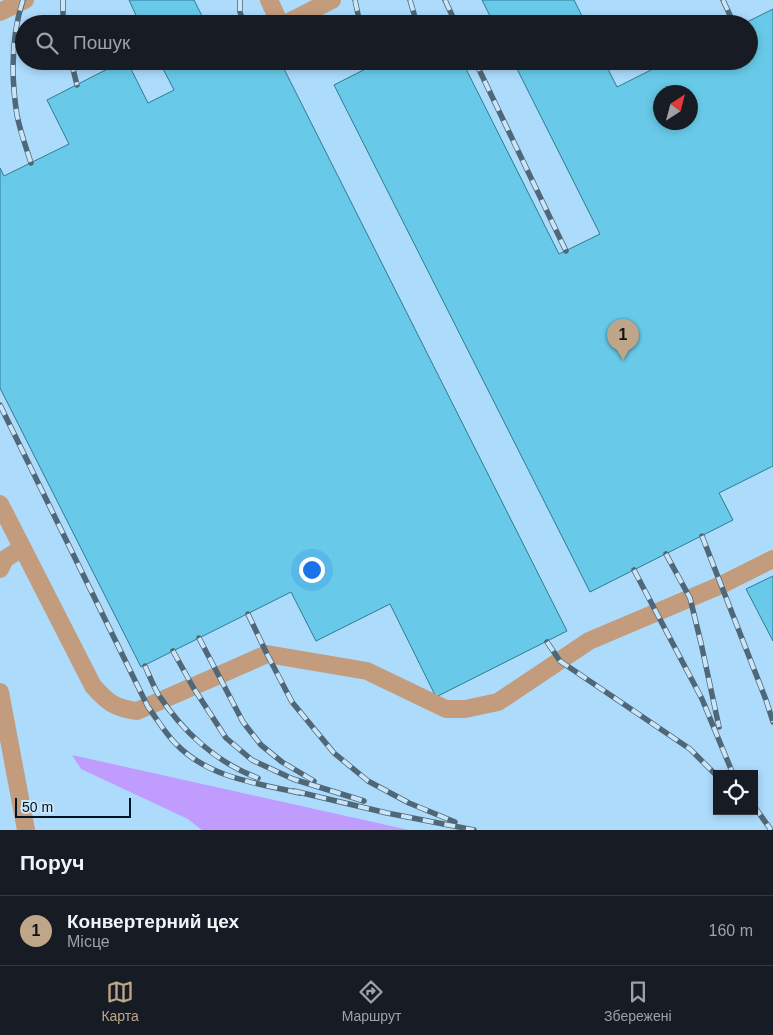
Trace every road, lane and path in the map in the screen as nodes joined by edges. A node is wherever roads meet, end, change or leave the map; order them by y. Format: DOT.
graph roads {
  1 [pos="25,0"];
  2 [pos="269,0"];
  3 [pos="332,0"];
  4 [pos="0,12"];
  5 [pos="276,15"];
  6 [pos="302,15"];
  7 [pos="0,504"];
  8 [pos="22,548"];
  9 [pos="773,559"];
  10 [pos="0,569"];
  11 [pos="0,692"];
  12 [pos="26,830"];
  1 -- 4 [label="lane"];
  2 -- 5 [label="lane"];
  3 -- 6 [label="lane"];
  7 -- 8 [label="lane"];
  8 -- 9 [label="lane"];
  8 -- 10 [label="lane"];
  11 -- 12 [label="lane"];
}
